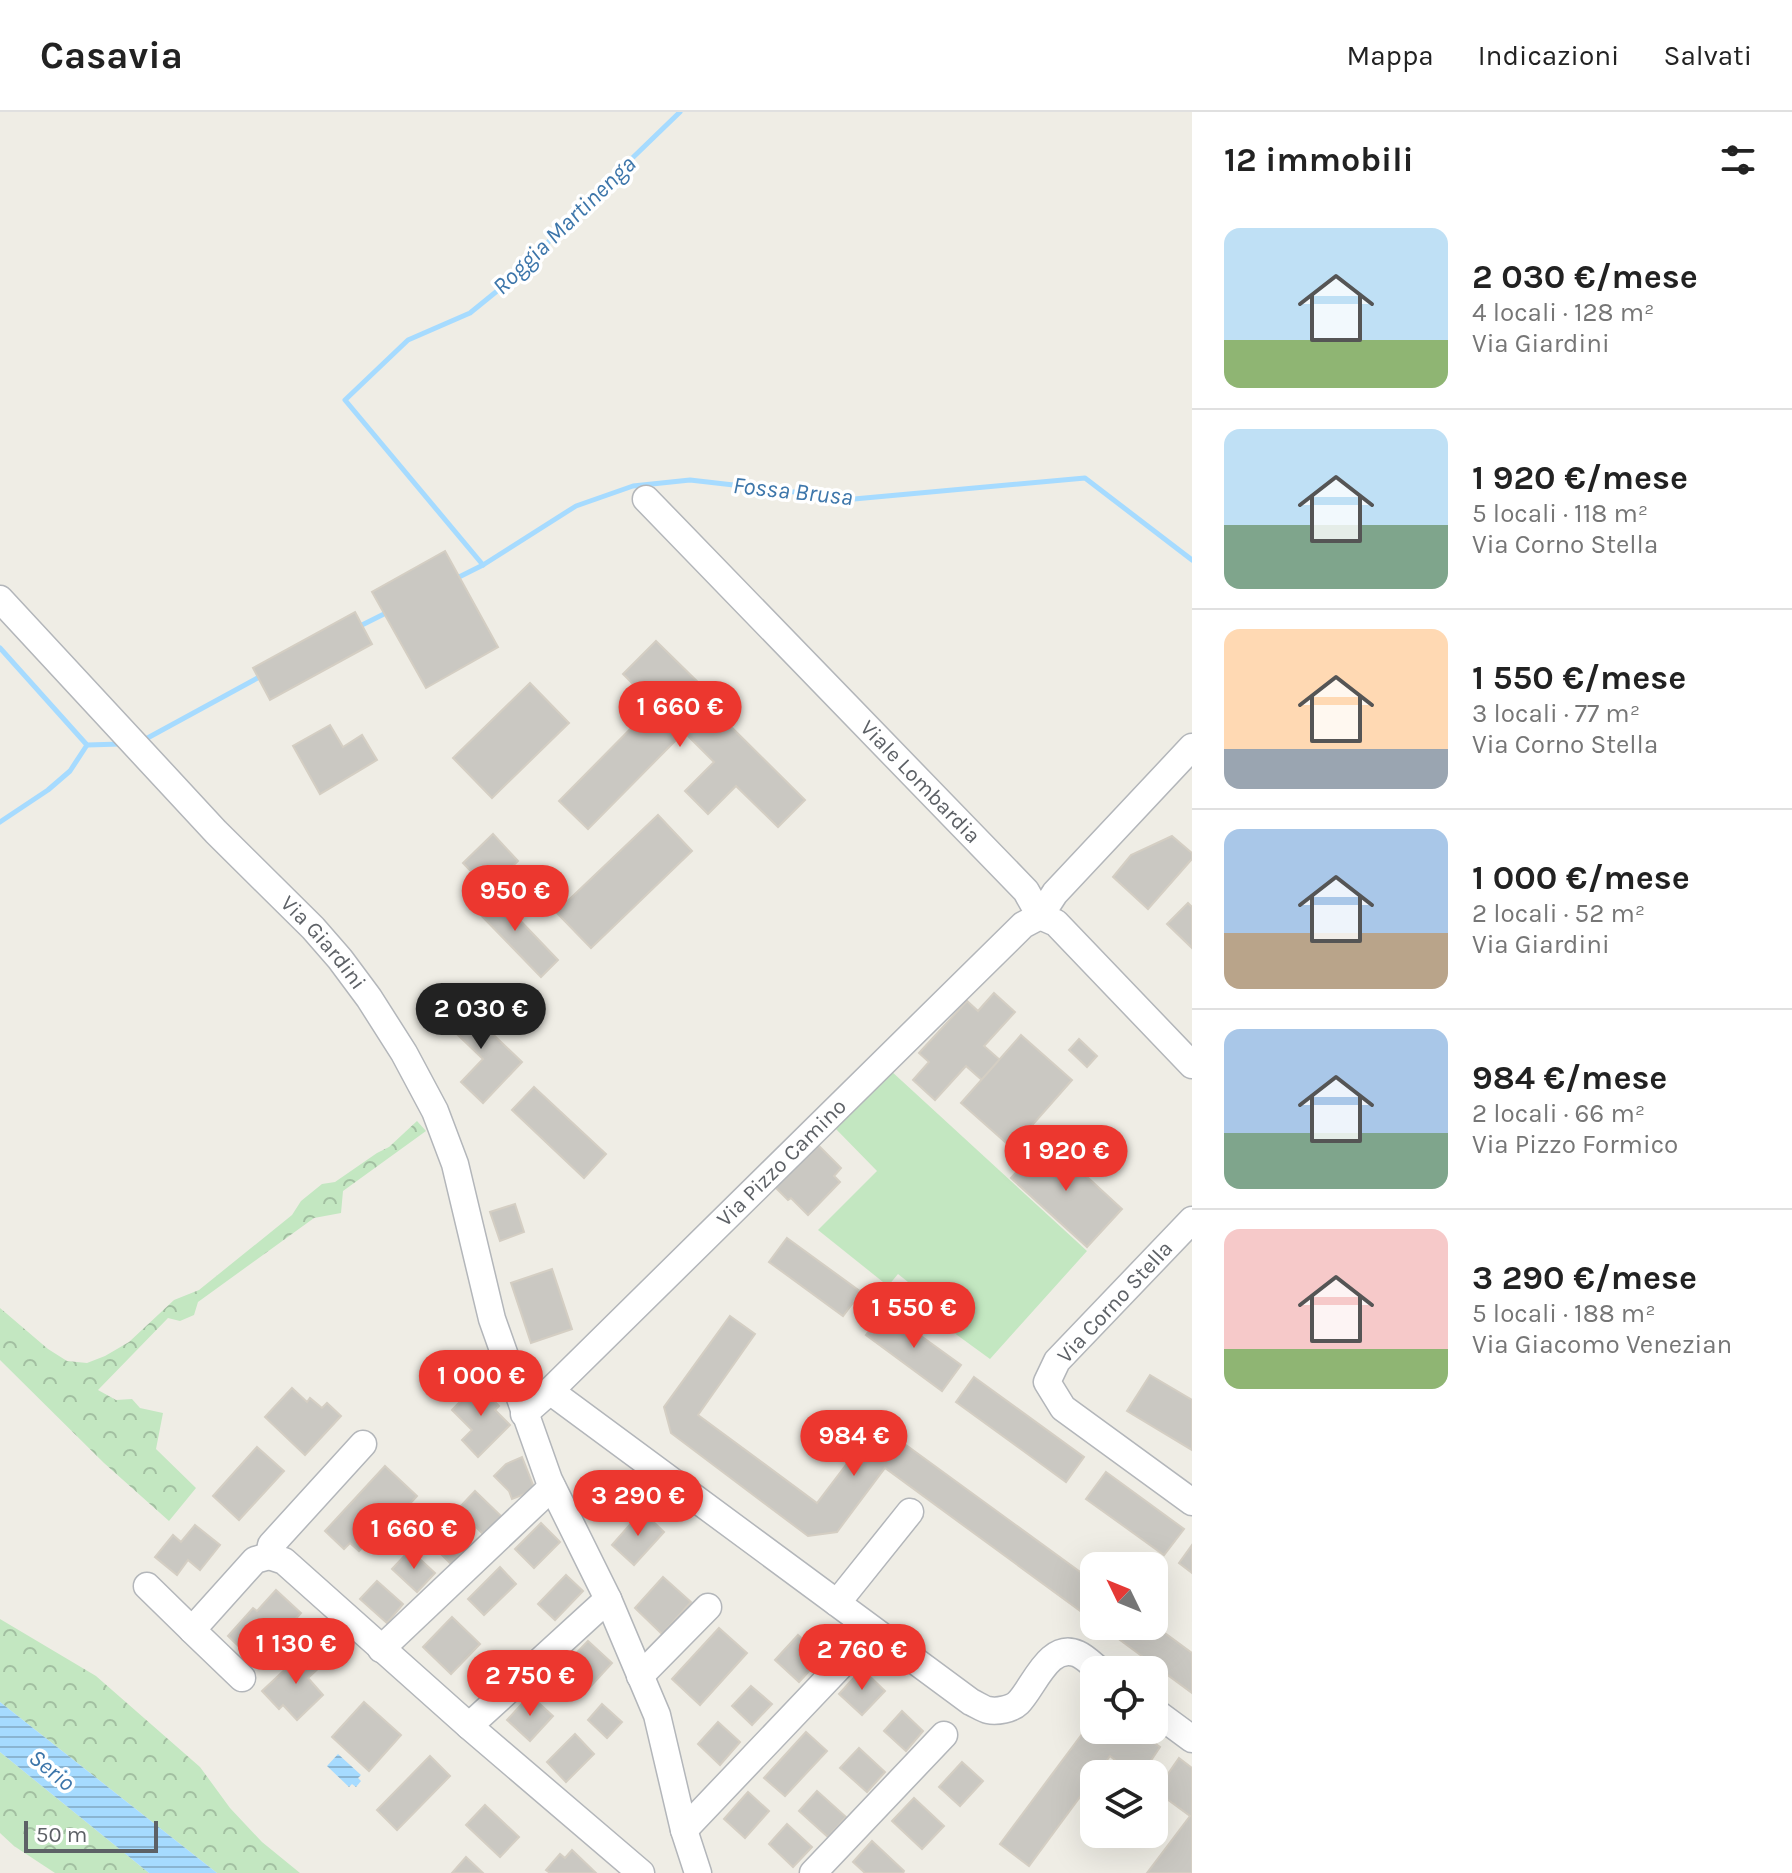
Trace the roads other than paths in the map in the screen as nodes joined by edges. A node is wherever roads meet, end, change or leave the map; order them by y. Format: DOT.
graph roads {
  1 [pos="646,499"];
  2 [pos="0,599"];
  3 [pos="1192,747"];
  4 [pos="1040,916"];
  5 [pos="1192,1065"];
  6 [pos="1190,1220"];
  7 [pos="550,1391"];
  8 [pos="524,1414"];
  9 [pos="363,1444"];
  10 [pos="552,1487"];
  11 [pos="1192,1502"];
  12 [pos="910,1512"];
  13 [pos="269,1556"];
  14 [pos="147,1586"];
  15 [pos="608,1599"];
  16 [pos="837,1603"];
  17 [pos="708,1607"];
  18 [pos="192,1630"];
  19 [pos="381,1649"];
  20 [pos="1082,1656"];
  21 [pos="842,1664"];
  22 [pos="640,1676"];
  23 [pos="242,1678"];
  24 [pos="1168,1721"];
  25 [pos="469,1726"];
  26 [pos="944,1735"];
  27 [pos="1192,1739"];
  28 [pos="684,1830"];
  29 [pos="641,1873"];
  30 [pos="698,1873"];
  31 [pos="813,1873"];
  1 -- 4 [label="street, Viale Lombardia"];
  2 -- 8 [label="street, Via Giardini"];
  3 -- 4 [label="street, Via Pizzo Camino"];
  4 -- 5 [label="street, Viale Lombardia"];
  4 -- 7 [label="street, Via Pizzo Camino"];
  6 -- 11 [label="street, Via Corno Stella"];
  7 -- 8 [label="street, Via Pizzo Camino"];
  7 -- 16 [label="street"];
  8 -- 10 [label="street, Via Giardini"];
  9 -- 13 [label="street"];
  10 -- 15 [label="street, Via Giardini"];
  10 -- 19 [label="street"];
  12 -- 16 [label="street"];
  13 -- 18 [label="street"];
  13 -- 19 [label="street"];
  14 -- 18 [label="street"];
  15 -- 22 [label="street, Via Giardini"];
  15 -- 25 [label="street"];
  16 -- 20 [label="street"];
  17 -- 22 [label="street"];
  18 -- 23 [label="street"];
  19 -- 25 [label="street"];
  21 -- 28 [label="street"];
  22 -- 28 [label="street, Via Giardini"];
  24 -- 27 [label="street"];
  25 -- 29 [label="street"];
  26 -- 31 [label="street"];
  28 -- 30 [label="street, Via Giardini"];
}
